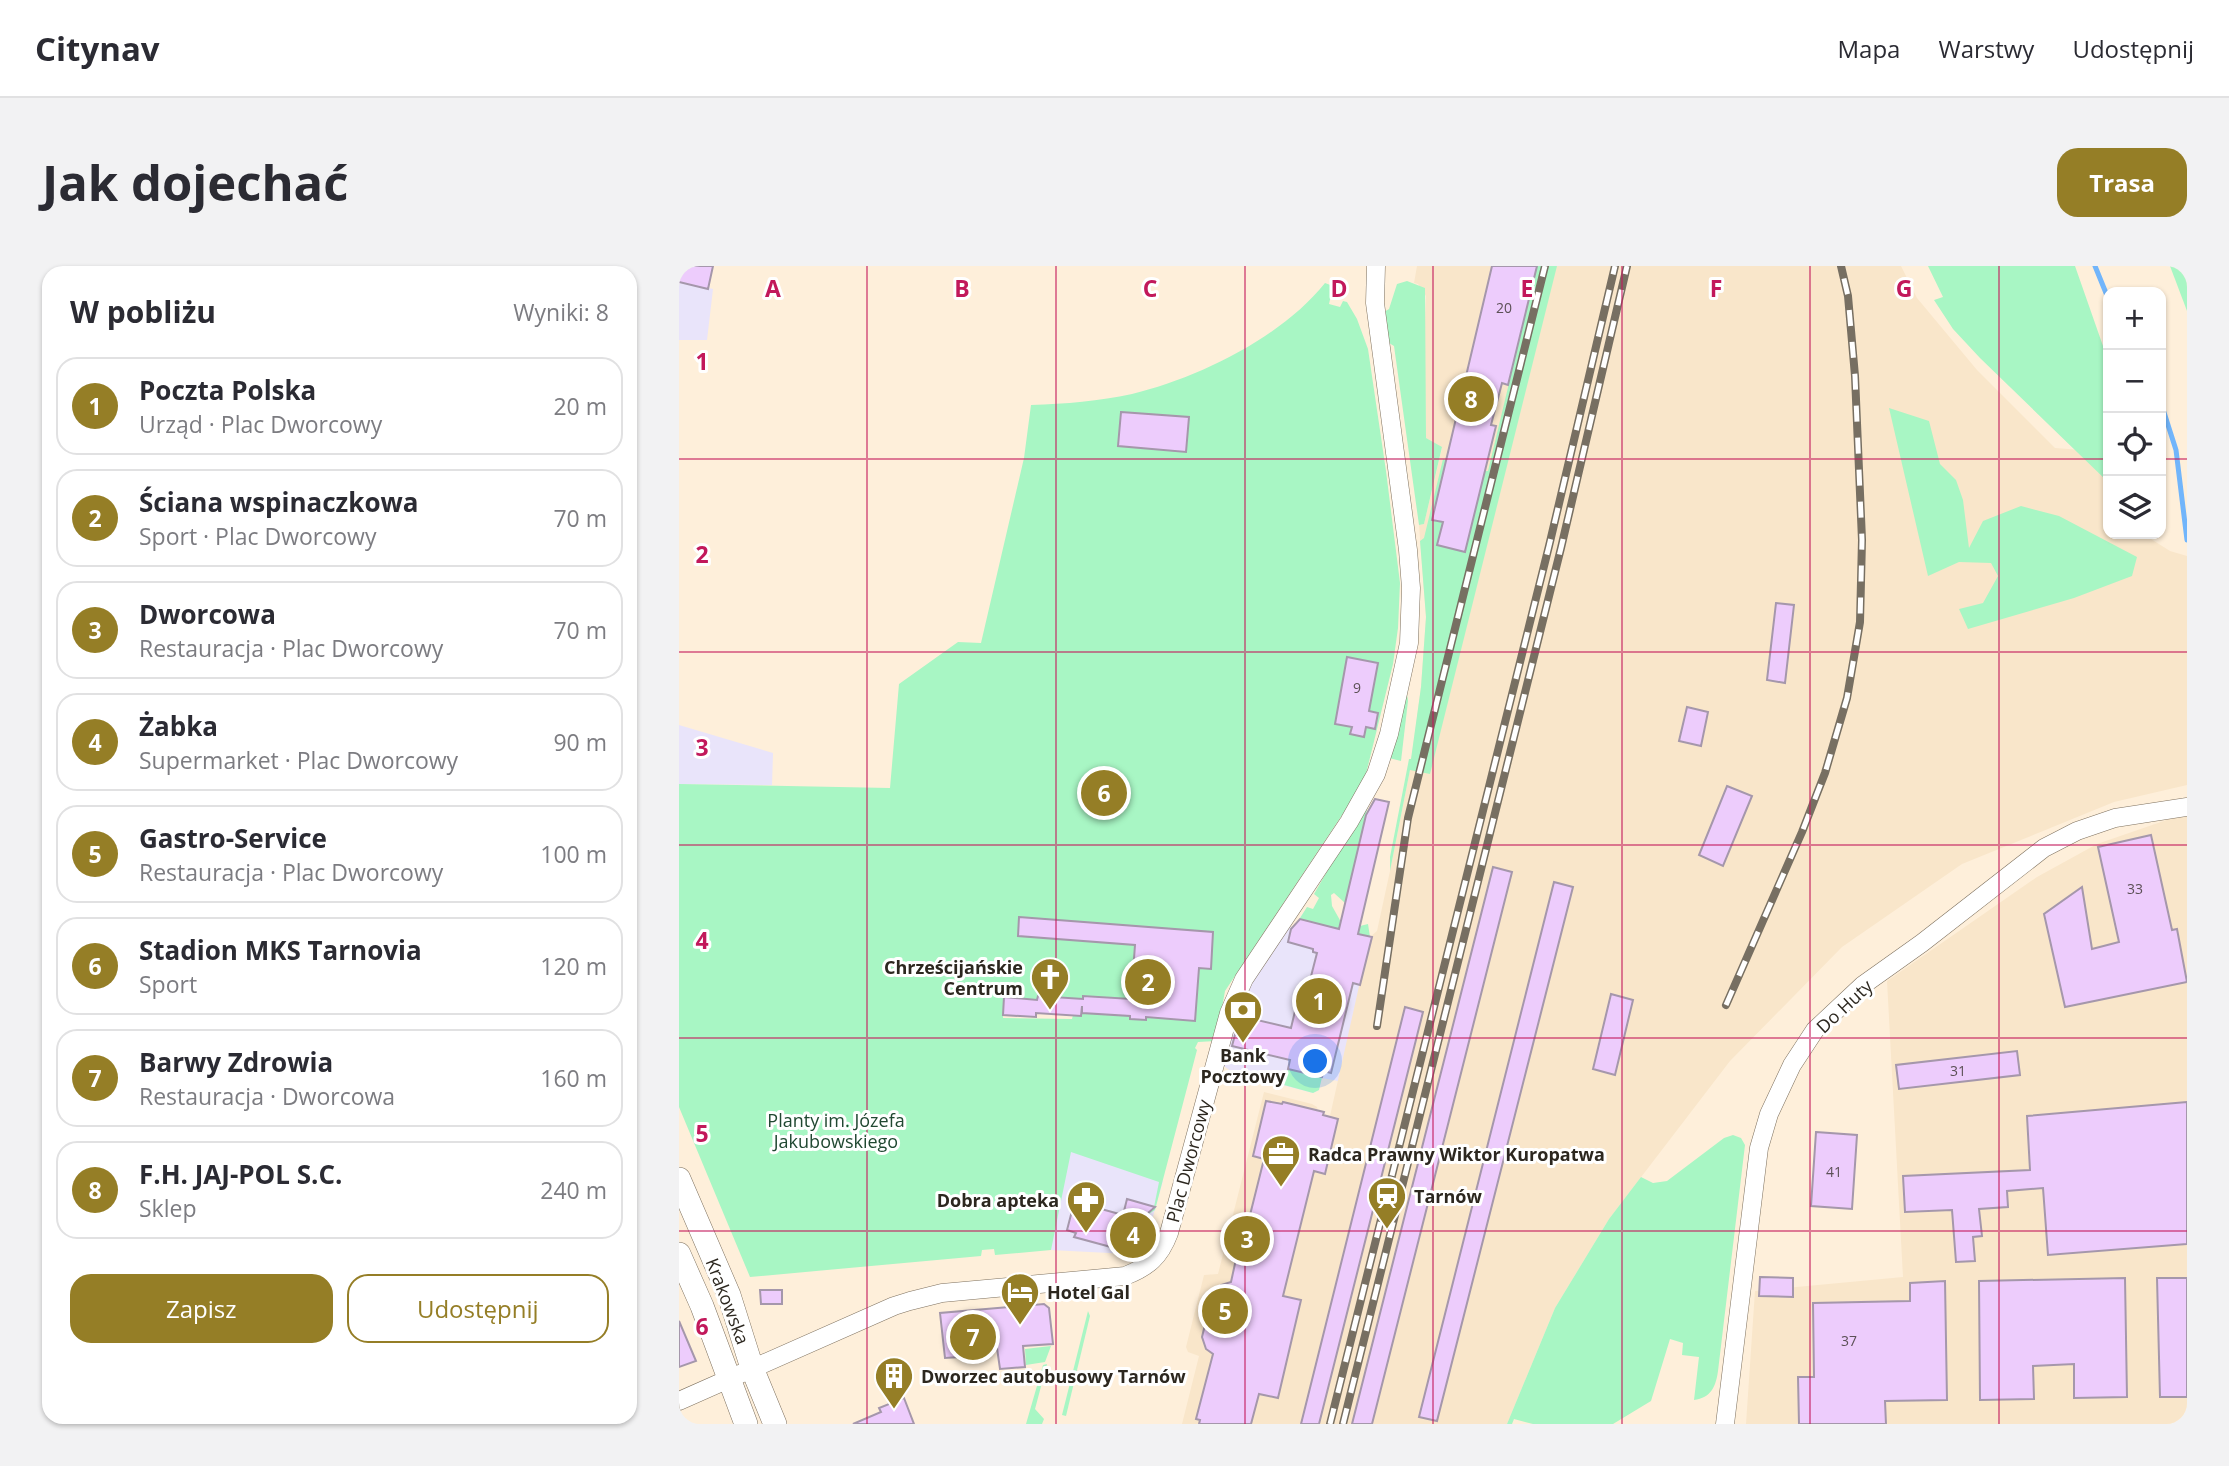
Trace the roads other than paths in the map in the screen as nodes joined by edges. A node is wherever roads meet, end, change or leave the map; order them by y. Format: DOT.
graph roads {
  1 [pos="1376,266"];
  2 [pos="2187,807"];
  3 [pos="679,1179"];
  4 [pos="679,1254"];
  5 [pos="752,1367"];
  6 [pos="729,1379"];
  7 [pos="679,1401"];
  8 [pos="746,1424"];
  9 [pos="775,1424"];
  10 [pos="1725,1424"];
  1 -- 5 [label="street, Plac Dworcowy"];
  2 -- 10 [label="street, Do Huty"];
  3 -- 5 [label="street, Krakowska"];
  4 -- 6 [label="street, Krakowska"];
  5 -- 6 [label="street, Plac Dworcowy"];
  5 -- 9 [label="street, Krakowska"];
  6 -- 7 [label="street, Plac Dworcowy"];
  6 -- 8 [label="street, Krakowska"];
}
